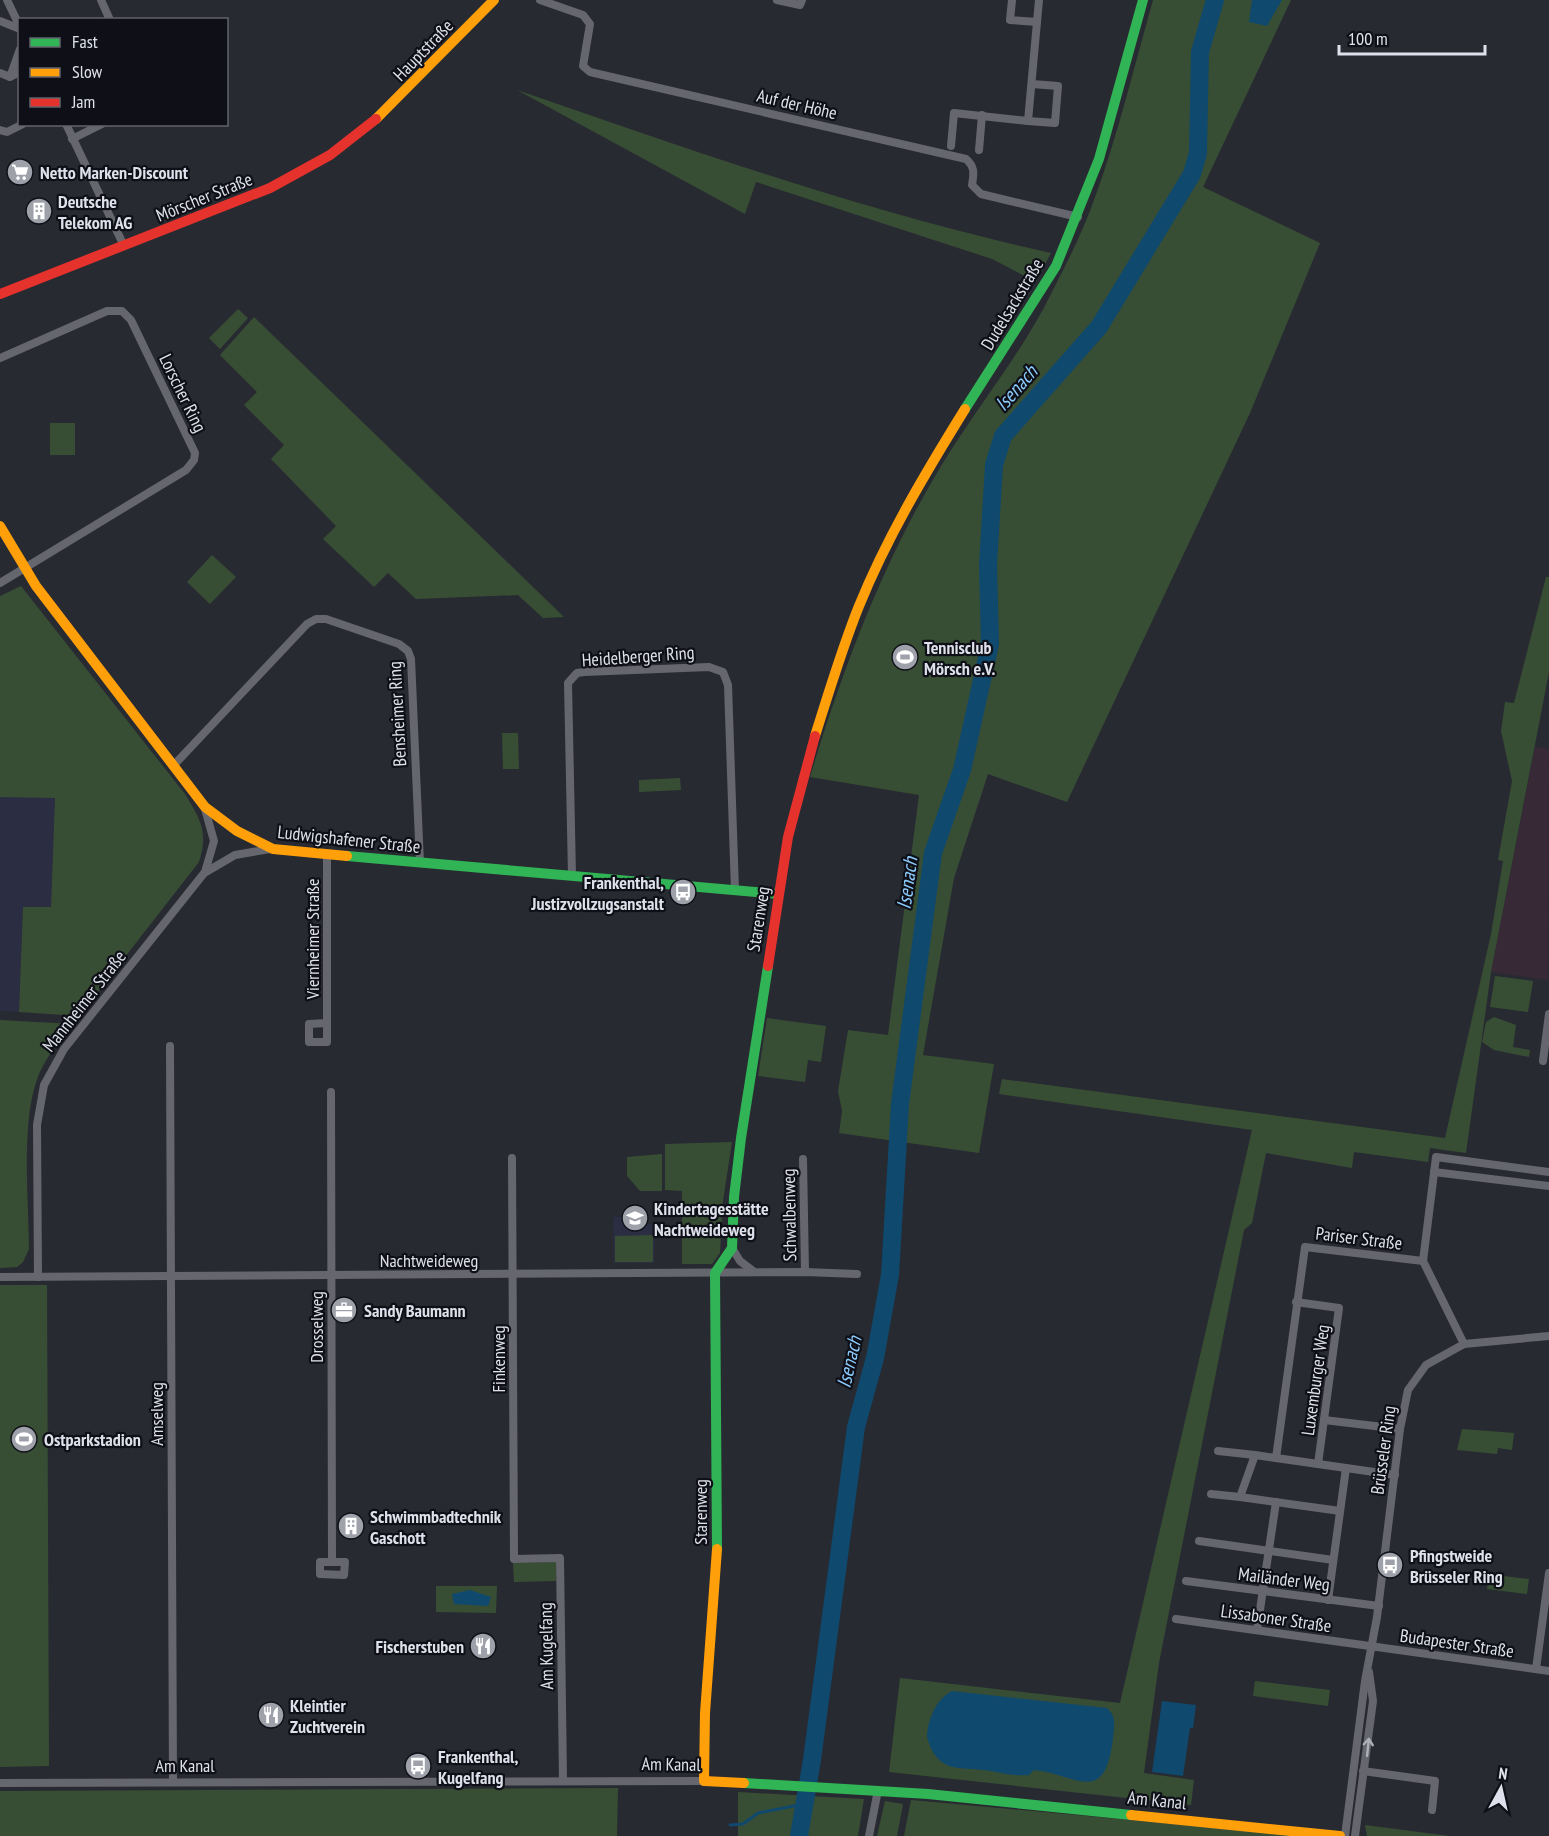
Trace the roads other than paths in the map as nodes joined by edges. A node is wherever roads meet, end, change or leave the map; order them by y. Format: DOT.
graph roads {
  1 [pos="7,0"];
  2 [pos="101,0"];
  3 [pos="494,0"];
  4 [pos="540,0"];
  5 [pos="777,0"];
  6 [pos="802,0"];
  7 [pos="1012,0"];
  8 [pos="1039,0"];
  9 [pos="1143,0"];
  10 [pos="109,18"];
  11 [pos="0,21"];
  12 [pos="1037,22"];
  13 [pos="18,24"];
  14 [pos="18,27"];
  15 [pos="18,54"];
  16 [pos="0,73"];
  17 [pos="18,73"];
  18 [pos="10,76"];
  19 [pos="1032,84"];
  20 [pos="401,96"];
  21 [pos="982,115"];
  22 [pos="1028,121"];
  23 [pos="19,126"];
  24 [pos="67,126"];
  25 [pos="98,126"];
  26 [pos="0,130"];
  27 [pos="72,139"];
  28 [pos="951,146"];
  29 [pos="979,150"];
  30 [pos="1078,217"];
  31 [pos="124,246"];
  32 [pos="0,294"];
  33 [pos="0,358"];
  34 [pos="0,526"];
  35 [pos="25,570"];
  36 [pos="0,583"];
  37 [pos="860,604"];
  38 [pos="173,766"];
  39 [pos="205,807"];
  40 [pos="273,849"];
  41 [pos="327,854"];
  42 [pos="420,863"];
  43 [pos="205,872"];
  44 [pos="572,876"];
  45 [pos="735,890"];
  46 [pos="778,894"];
  47 [pos="1549,1014"];
  48 [pos="327,1023"];
  49 [pos="170,1046"];
  50 [pos="1543,1061"];
  51 [pos="331,1092"];
  52 [pos="512,1158"];
  53 [pos="803,1159"];
  54 [pos="1434,1172"];
  55 [pos="1549,1172"];
  56 [pos="1549,1186"];
  57 [pos="732,1248"];
  58 [pos="1423,1261"];
  59 [pos="715,1272"];
  60 [pos="754,1272"];
  61 [pos="805,1272"];
  62 [pos="512,1274"];
  63 [pos="857,1274"];
  64 [pos="331,1275"];
  65 [pos="171,1276"];
  66 [pos="0,1277"];
  67 [pos="38,1277"];
  68 [pos="1296,1302"];
  69 [pos="1549,1336"];
  70 [pos="1464,1344"];
  71 [pos="1324,1420"];
  72 [pos="1400,1430"];
  73 [pos="1218,1451"];
  74 [pos="1255,1455"];
  75 [pos="1276,1458"];
  76 [pos="1318,1464"];
  77 [pos="1346,1468"];
  78 [pos="1395,1475"];
  79 [pos="1211,1494"];
  80 [pos="1240,1497"];
  81 [pos="1276,1502"];
  82 [pos="1340,1511"];
  83 [pos="1199,1541"];
  84 [pos="1269,1551"];
  85 [pos="514,1559"];
  86 [pos="1333,1560"];
  87 [pos="332,1562"];
  88 [pos="1549,1573"];
  89 [pos="1186,1581"];
  90 [pos="1262,1592"];
  91 [pos="1328,1600"];
  92 [pos="1379,1606"];
  93 [pos="1176,1620"];
  94 [pos="1257,1630"];
  95 [pos="1373,1646"];
  96 [pos="1536,1669"];
  97 [pos="1549,1671"];
  98 [pos="1369,1672"];
  99 [pos="1355,1770"];
  100 [pos="1366,1772"];
  101 [pos="563,1780"];
  102 [pos="173,1782"];
  103 [pos="704,1782"];
  104 [pos="0,1783"];
  105 [pos="878,1790"];
  106 [pos="1432,1810"];
  107 [pos="869,1836"];
  108 [pos="1340,1836"];
  109 [pos="1346,1836"];
  110 [pos="1355,1836"];
  1 -- 13 [label="street"];
  2 -- 10 [label="street"];
  3 -- 20 [label="street, Hauptstraße"];
  4 -- 30 [label="street, Auf der Höhe"];
  5 -- 6 [label="street"];
  7 -- 12 [label="street"];
  8 -- 12 [label="street"];
  9 -- 30 [label="street, Dudelsackstraße"];
  11 -- 14 [label="street"];
  12 -- 19 [label="street"];
  15 -- 18 [label="street"];
  16 -- 18 [label="street"];
  17 -- 18 [label="street"];
  19 -- 22 [label="street"];
  19 -- 22 [label="street"];
  20 -- 31 [label="street, Mörscher Straße"];
  21 -- 22 [label="street"];
  21 -- 28 [label="street"];
  21 -- 29 [label="street"];
  23 -- 26 [label="street"];
  24 -- 27 [label="street"];
  25 -- 27 [label="street"];
  27 -- 31 [label="street"];
  30 -- 37 [label="street, Dudelsackstraße"];
  31 -- 32 [label="street, Mörscher Straße"];
  33 -- 35 [label="street, Lorscher Ring"];
  34 -- 35 [label="street, Ludwigshafener Straße"];
  35 -- 36 [label="street"];
  35 -- 38 [label="street, Ludwigshafener Straße"];
  37 -- 46 [label="street, Starenweg"];
  38 -- 39 [label="street, Ludwigshafener Straße"];
  38 -- 42 [label="street, Bensheimer Ring"];
  39 -- 40 [label="street, Ludwigshafener Straße"];
  39 -- 43 [label="street, Mannheimer Straße"];
  40 -- 41 [label="street, Ludwigshafener Straße"];
  40 -- 43 [label="street, Mannheimer Straße"];
  41 -- 42 [label="street, Ludwigshafener Straße"];
  41 -- 48 [label="street, Viernheimer Straße"];
  42 -- 44 [label="street, Ludwigshafener Straße"];
  43 -- 67 [label="street, Mannheimer Straße"];
  44 -- 45 [label="street, Ludwigshafener Straße"];
  44 -- 45 [label="street, Heidelberger Ring"];
  45 -- 46 [label="street, Ludwigshafener Straße"];
  46 -- 57 [label="street, Starenweg"];
  47 -- 50 [label="street"];
  49 -- 65 [label="street, Amselweg"];
  51 -- 64 [label="street, Drosselweg"];
  52 -- 62 [label="street, Finkenweg"];
  53 -- 61 [label="street, Schwalbenweg"];
  54 -- 55 [label="street"];
  54 -- 56 [label="street"];
  54 -- 58 [label="street"];
  57 -- 59 [label="street"];
  57 -- 60 [label="street"];
  58 -- 68 [label="street, Pariser Straße"];
  58 -- 70 [label="street, Pariser Straße"];
  59 -- 60 [label="street, Nachtweideweg"];
  59 -- 62 [label="street, Nachtweideweg"];
  59 -- 103 [label="street, Starenweg"];
  60 -- 61 [label="street, Nachtweideweg"];
  61 -- 63 [label="street, Nachtweideweg"];
  62 -- 64 [label="street, Nachtweideweg"];
  62 -- 85 [label="street, Finkenweg"];
  64 -- 65 [label="street, Nachtweideweg"];
  64 -- 87 [label="street, Drosselweg"];
  65 -- 67 [label="street, Nachtweideweg"];
  65 -- 102 [label="street, Amselweg"];
  66 -- 67 [label="street, Nachtweideweg"];
  68 -- 71 [label="street, Luxemburger Weg"];
  68 -- 75 [label="street, Pariser Straße"];
  69 -- 70 [label="street, Brüsseler Ring"];
  70 -- 72 [label="street, Brüsseler Ring"];
  71 -- 72 [label="street"];
  71 -- 76 [label="street, Luxemburger Weg"];
  72 -- 78 [label="street, Brüsseler Ring"];
  73 -- 74 [label="street"];
  74 -- 75 [label="street"];
  74 -- 80 [label="street"];
  75 -- 76 [label="street"];
  76 -- 77 [label="street"];
  77 -- 78 [label="street"];
  77 -- 82 [label="street"];
  78 -- 92 [label="street, Brüsseler Ring"];
  79 -- 80 [label="street"];
  80 -- 81 [label="street"];
  81 -- 82 [label="street"];
  81 -- 84 [label="street"];
  82 -- 86 [label="street"];
  83 -- 84 [label="street"];
  84 -- 86 [label="street"];
  84 -- 90 [label="street"];
  85 -- 101 [label="street, Am Kugelfang"];
  86 -- 91 [label="street"];
  88 -- 96 [label="street, Budapester Straße"];
  89 -- 90 [label="street, Mailänder Weg"];
  90 -- 91 [label="street, Mailänder Weg"];
  90 -- 94 [label="street"];
  91 -- 92 [label="street, Mailänder Weg"];
  92 -- 95 [label="street, Brüsseler Ring"];
  93 -- 94 [label="street, Lissaboner Straße"];
  94 -- 95 [label="street, Lissaboner Straße"];
  95 -- 96 [label="street, Budapester Straße"];
  95 -- 98 [label="street, Brüsseler Ring"];
  96 -- 97 [label="street, Budapester Straße"];
  98 -- 99 [label="street, Brüsseler Ring"];
  100 -- 98 [label="street, Brüsseler Ring, one-way"];
  99 -- 100 [label="street"];
  99 -- 109 [label="street, Brüsseler Ring"];
  100 -- 106 [label="street"];
  100 -- 110 [label="street, Brüsseler Ring"];
  101 -- 102 [label="street, Am Kanal"];
  101 -- 103 [label="street, Am Kanal"];
  102 -- 104 [label="street, Am Kanal"];
  103 -- 105 [label="street, Am Kanal"];
  105 -- 107 [label="street"];
  105 -- 108 [label="street, Am Kanal"];
}
